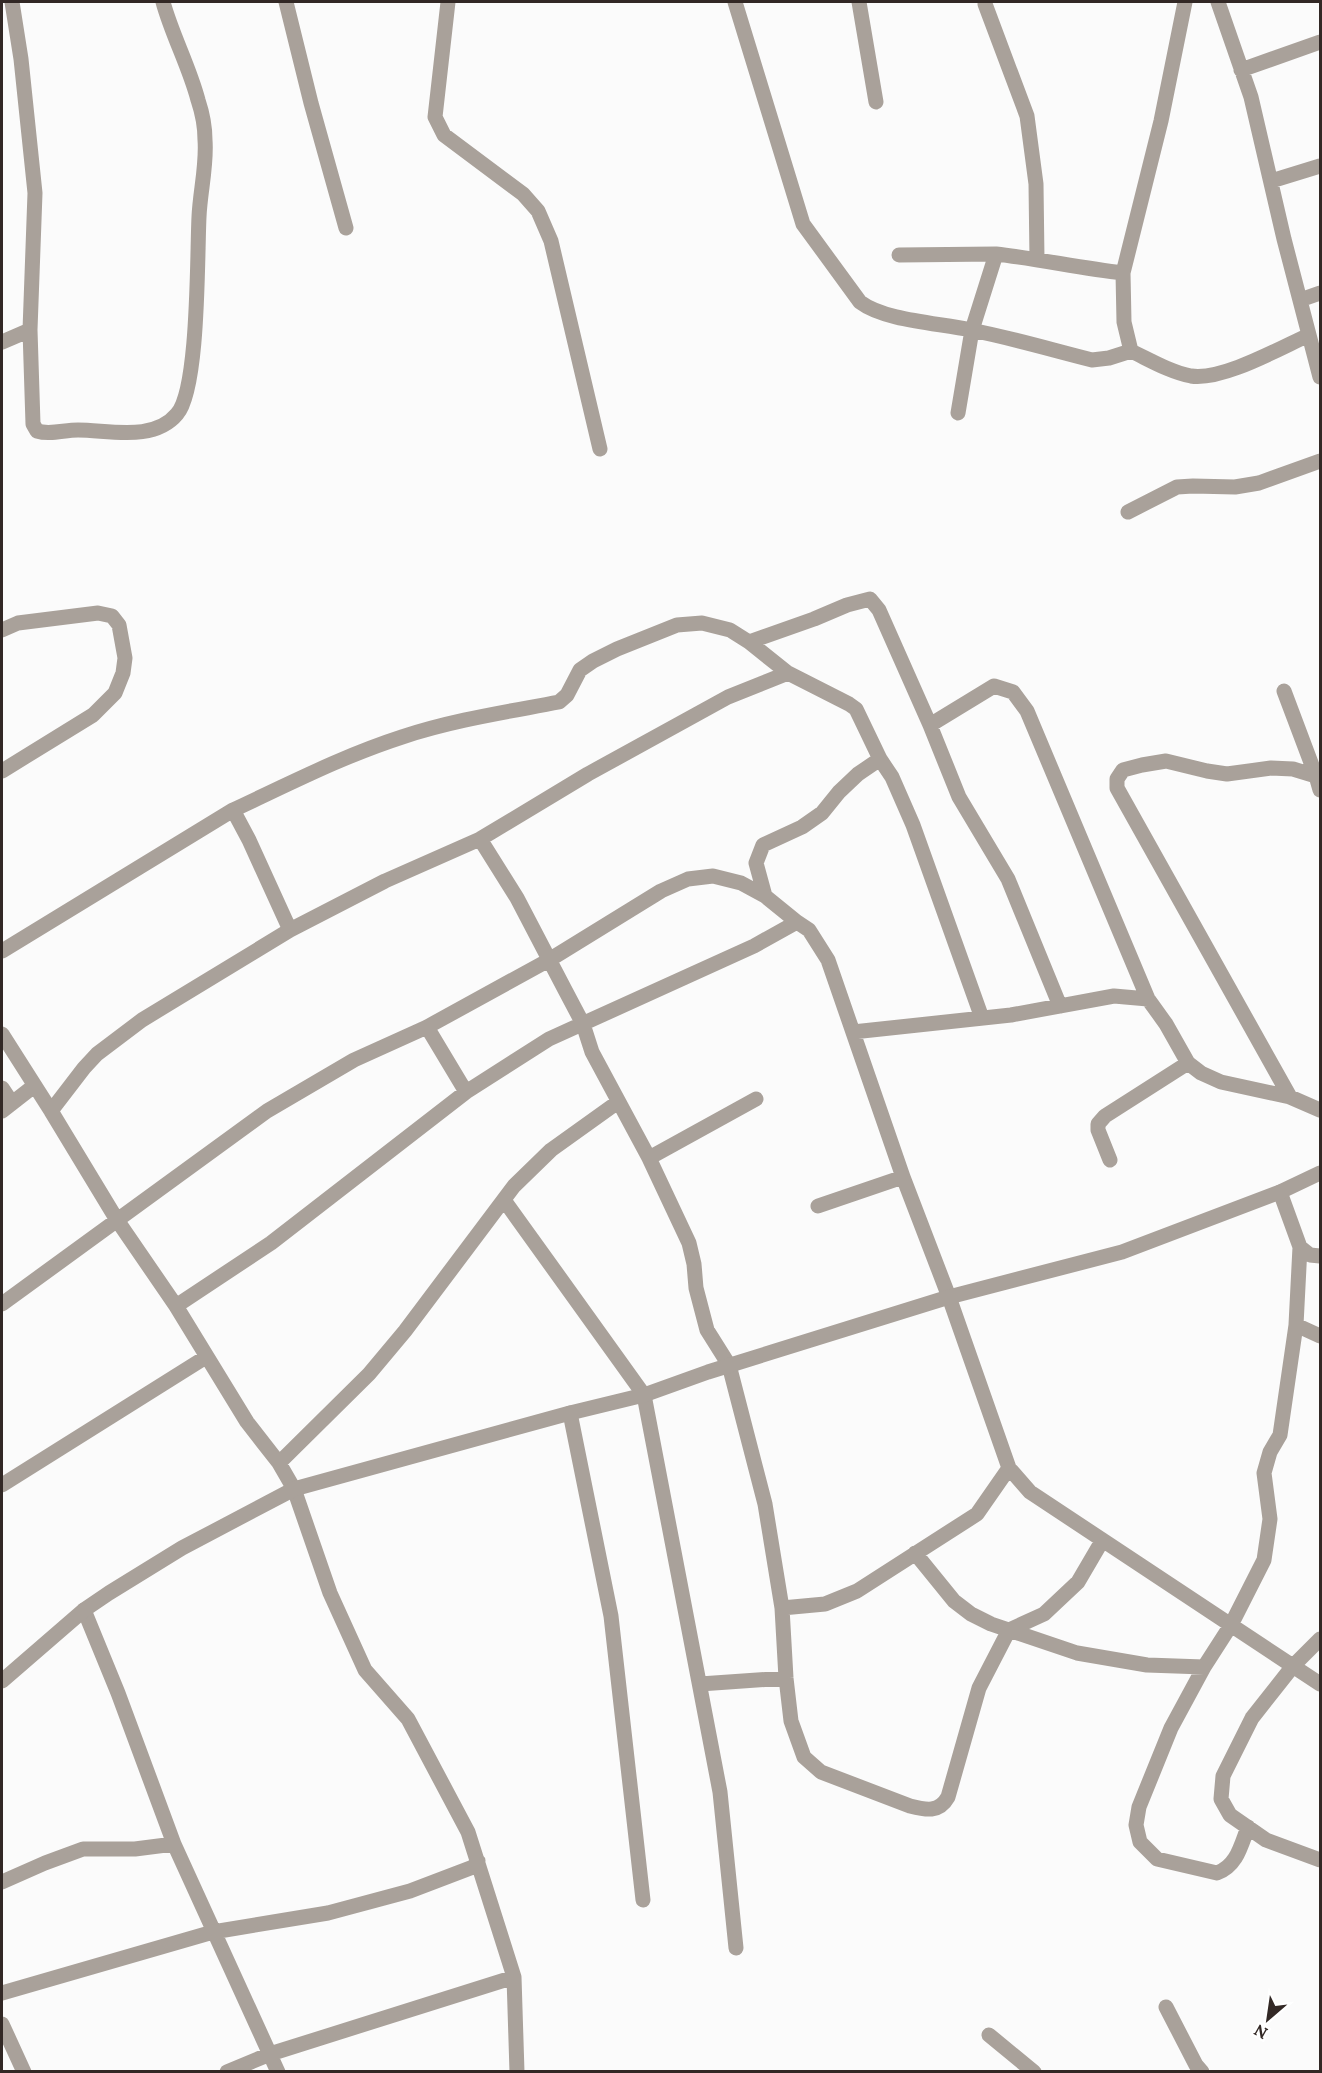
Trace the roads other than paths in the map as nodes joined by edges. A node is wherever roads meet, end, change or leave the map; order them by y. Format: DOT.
graph roads {
  1 [pos="12,2"];
  2 [pos="164,2"];
  3 [pos="286,2"];
  4 [pos="448,2"];
  5 [pos="735,2"];
  6 [pos="859,2"];
  7 [pos="1185,2"];
  8 [pos="1218,2"];
  9 [pos="985,4"];
  10 [pos="1320,42"];
  11 [pos="1241,70"];
  12 [pos="876,102"];
  13 [pos="1320,166"];
  14 [pos="1270,181"];
  15 [pos="345,228"];
  16 [pos="996,254"];
  17 [pos="899,255"];
  18 [pos="1037,259"];
  19 [pos="1123,273"];
  20 [pos="1320,293"];
  21 [pos="1300,300"];
  22 [pos="30,330"];
  23 [pos="972,330"];
  24 [pos="1310,335"];
  25 [pos="2,342"];
  26 [pos="1131,351"];
  27 [pos="1320,377"];
  28 [pos="958,413"];
  29 [pos="600,449"];
  30 [pos="1320,461"];
  31 [pos="1128,512"];
  32 [pos="2,630"];
  33 [pos="749,642"];
  34 [pos="788,673"];
  35 [pos="1284,690"];
  36 [pos="930,725"];
  37 [pos="880,759"];
  38 [pos="2,771"];
  39 [pos="1318,783"];
  40 [pos="233,810"];
  41 [pos="480,838"];
  42 [pos="765,896"];
  43 [pos="797,922"];
  44 [pos="290,930"];
  45 [pos="2,951"];
  46 [pos="549,960"];
  47 [pos="1148,999"];
  48 [pos="1060,1006"];
  49 [pos="982,1018"];
  50 [pos="583,1024"];
  51 [pos="427,1027"];
  52 [pos="853,1032"];
  53 [pos="2,1034"];
  54 [pos="1188,1064"];
  55 [pos="34,1086"];
  56 [pos="2,1088"];
  57 [pos="466,1092"];
  58 [pos="1290,1097"];
  59 [pos="756,1099"];
  60 [pos="618,1102"];
  61 [pos="7,1107"];
  62 [pos="51,1110"];
  63 [pos="1320,1110"];
  64 [pos="649,1158"];
  65 [pos="1110,1160"];
  66 [pos="1320,1173"];
  67 [pos="903,1177"];
  68 [pos="1280,1192"];
  69 [pos="504,1200"];
  70 [pos="818,1206"];
  71 [pos="117,1220"];
  72 [pos="1300,1247"];
  73 [pos="1320,1256"];
  74 [pos="949,1297"];
  75 [pos="2,1304"];
  76 [pos="176,1306"];
  77 [pos="1296,1325"];
  78 [pos="1320,1336"];
  79 [pos="206,1358"];
  80 [pos="729,1365"];
  81 [pos="644,1395"];
  82 [pos="570,1413"];
  83 [pos="279,1463"];
  84 [pos="1009,1468"];
  85 [pos="2,1485"];
  86 [pos="294,1489"];
  87 [pos="1102,1541"];
  88 [pos="915,1553"];
  89 [pos="782,1608"];
  90 [pos="84,1611"];
  91 [pos="1231,1625"];
  92 [pos="1009,1630"];
  93 [pos="1320,1639"];
  94 [pos="1293,1666"];
  95 [pos="1204,1667"];
  96 [pos="786,1678"];
  97 [pos="2,1681"];
  98 [pos="700,1684"];
  99 [pos="1320,1684"];
  100 [pos="1248,1827"];
  101 [pos="174,1844"];
  102 [pos="1320,1860"];
  103 [pos="478,1861"];
  104 [pos="2,1882"];
  105 [pos="643,1900"];
  106 [pos="213,1932"];
  107 [pos="736,1948"];
  108 [pos="514,1977"];
  109 [pos="2,1993"];
  110 [pos="1167,2007"];
  111 [pos="4,2032"];
  112 [pos="989,2035"];
  113 [pos="270,2054"];
  114 [pos="1195,2069"];
  115 [pos="24,2072"];
  116 [pos="227,2072"];
  117 [pos="278,2072"];
  118 [pos="517,2072"];
  119 [pos="1034,2072"];
  1 -- 22 [label="street"];
  2 -- 22 [label="street"];
  3 -- 15 [label="street"];
  4 -- 29 [label="street"];
  5 -- 23 [label="street"];
  6 -- 12 [label="street"];
  7 -- 19 [label="street"];
  8 -- 11 [label="street"];
  9 -- 18 [label="street"];
  10 -- 11 [label="street"];
  11 -- 14 [label="street"];
  13 -- 14 [label="street"];
  14 -- 21 [label="street"];
  16 -- 17 [label="street"];
  16 -- 18 [label="street"];
  16 -- 23 [label="street"];
  18 -- 19 [label="street"];
  19 -- 26 [label="street"];
  20 -- 21 [label="street"];
  21 -- 24 [label="street"];
  22 -- 25 [label="street"];
  23 -- 26 [label="street"];
  23 -- 28 [label="street"];
  24 -- 26 [label="street"];
  24 -- 27 [label="street"];
  30 -- 31 [label="street"];
  32 -- 38 [label="street"];
  33 -- 34 [label="street"];
  33 -- 36 [label="street"];
  33 -- 40 [label="street"];
  34 -- 37 [label="street"];
  34 -- 41 [label="street"];
  35 -- 39 [label="street"];
  36 -- 47 [label="street"];
  36 -- 48 [label="street"];
  37 -- 42 [label="street"];
  37 -- 49 [label="street"];
  39 -- 58 [label="street"];
  40 -- 44 [label="street"];
  40 -- 45 [label="street"];
  41 -- 44 [label="street"];
  41 -- 46 [label="street"];
  42 -- 43 [label="street"];
  42 -- 46 [label="street"];
  43 -- 50 [label="street"];
  43 -- 52 [label="street"];
  44 -- 62 [label="street"];
  46 -- 50 [label="street"];
  46 -- 51 [label="street"];
  47 -- 48 [label="street"];
  47 -- 54 [label="street"];
  48 -- 49 [label="street"];
  49 -- 52 [label="street"];
  50 -- 57 [label="street"];
  50 -- 60 [label="street"];
  51 -- 57 [label="street"];
  51 -- 71 [label="street"];
  52 -- 67 [label="street"];
  53 -- 55 [label="street"];
  54 -- 58 [label="street"];
  54 -- 65 [label="street"];
  55 -- 61 [label="street"];
  55 -- 62 [label="street"];
  56 -- 61 [label="street"];
  57 -- 76 [label="street"];
  58 -- 63 [label="street"];
  59 -- 64 [label="street"];
  60 -- 64 [label="street"];
  60 -- 69 [label="street"];
  62 -- 71 [label="street"];
  64 -- 80 [label="street"];
  66 -- 68 [label="street"];
  67 -- 70 [label="street"];
  67 -- 74 [label="street"];
  68 -- 72 [label="street"];
  68 -- 74 [label="street"];
  69 -- 81 [label="street"];
  69 -- 83 [label="street"];
  71 -- 75 [label="street"];
  71 -- 76 [label="street"];
  72 -- 73 [label="street"];
  72 -- 77 [label="street"];
  74 -- 80 [label="street"];
  74 -- 84 [label="street"];
  76 -- 79 [label="street"];
  77 -- 78 [label="street"];
  77 -- 91 [label="street"];
  79 -- 83 [label="street"];
  79 -- 85 [label="street"];
  80 -- 81 [label="street"];
  80 -- 89 [label="street"];
  81 -- 82 [label="street"];
  81 -- 98 [label="street"];
  82 -- 86 [label="street"];
  82 -- 105 [label="street"];
  83 -- 86 [label="street"];
  84 -- 87 [label="street"];
  84 -- 88 [label="street"];
  86 -- 90 [label="street"];
  86 -- 103 [label="street"];
  87 -- 91 [label="street"];
  87 -- 92 [label="street"];
  88 -- 89 [label="street"];
  88 -- 92 [label="street"];
  89 -- 96 [label="street"];
  90 -- 97 [label="street"];
  90 -- 101 [label="street"];
  91 -- 94 [label="street"];
  91 -- 95 [label="street"];
  92 -- 95 [label="street"];
  92 -- 96 [label="street"];
  93 -- 94 [label="street"];
  94 -- 99 [label="street"];
  94 -- 100 [label="street"];
  95 -- 100 [label="street"];
  96 -- 98 [label="street"];
  98 -- 107 [label="street"];
  100 -- 102 [label="street"];
  101 -- 104 [label="street"];
  101 -- 106 [label="street"];
  103 -- 106 [label="street"];
  103 -- 108 [label="street"];
  106 -- 109 [label="street"];
  106 -- 113 [label="street"];
  108 -- 113 [label="street"];
  108 -- 118 [label="street"];
  110 -- 114 [label="street"];
  111 -- 115 [label="street"];
  112 -- 119 [label="street"];
  113 -- 116 [label="street"];
  113 -- 117 [label="street"];
}
